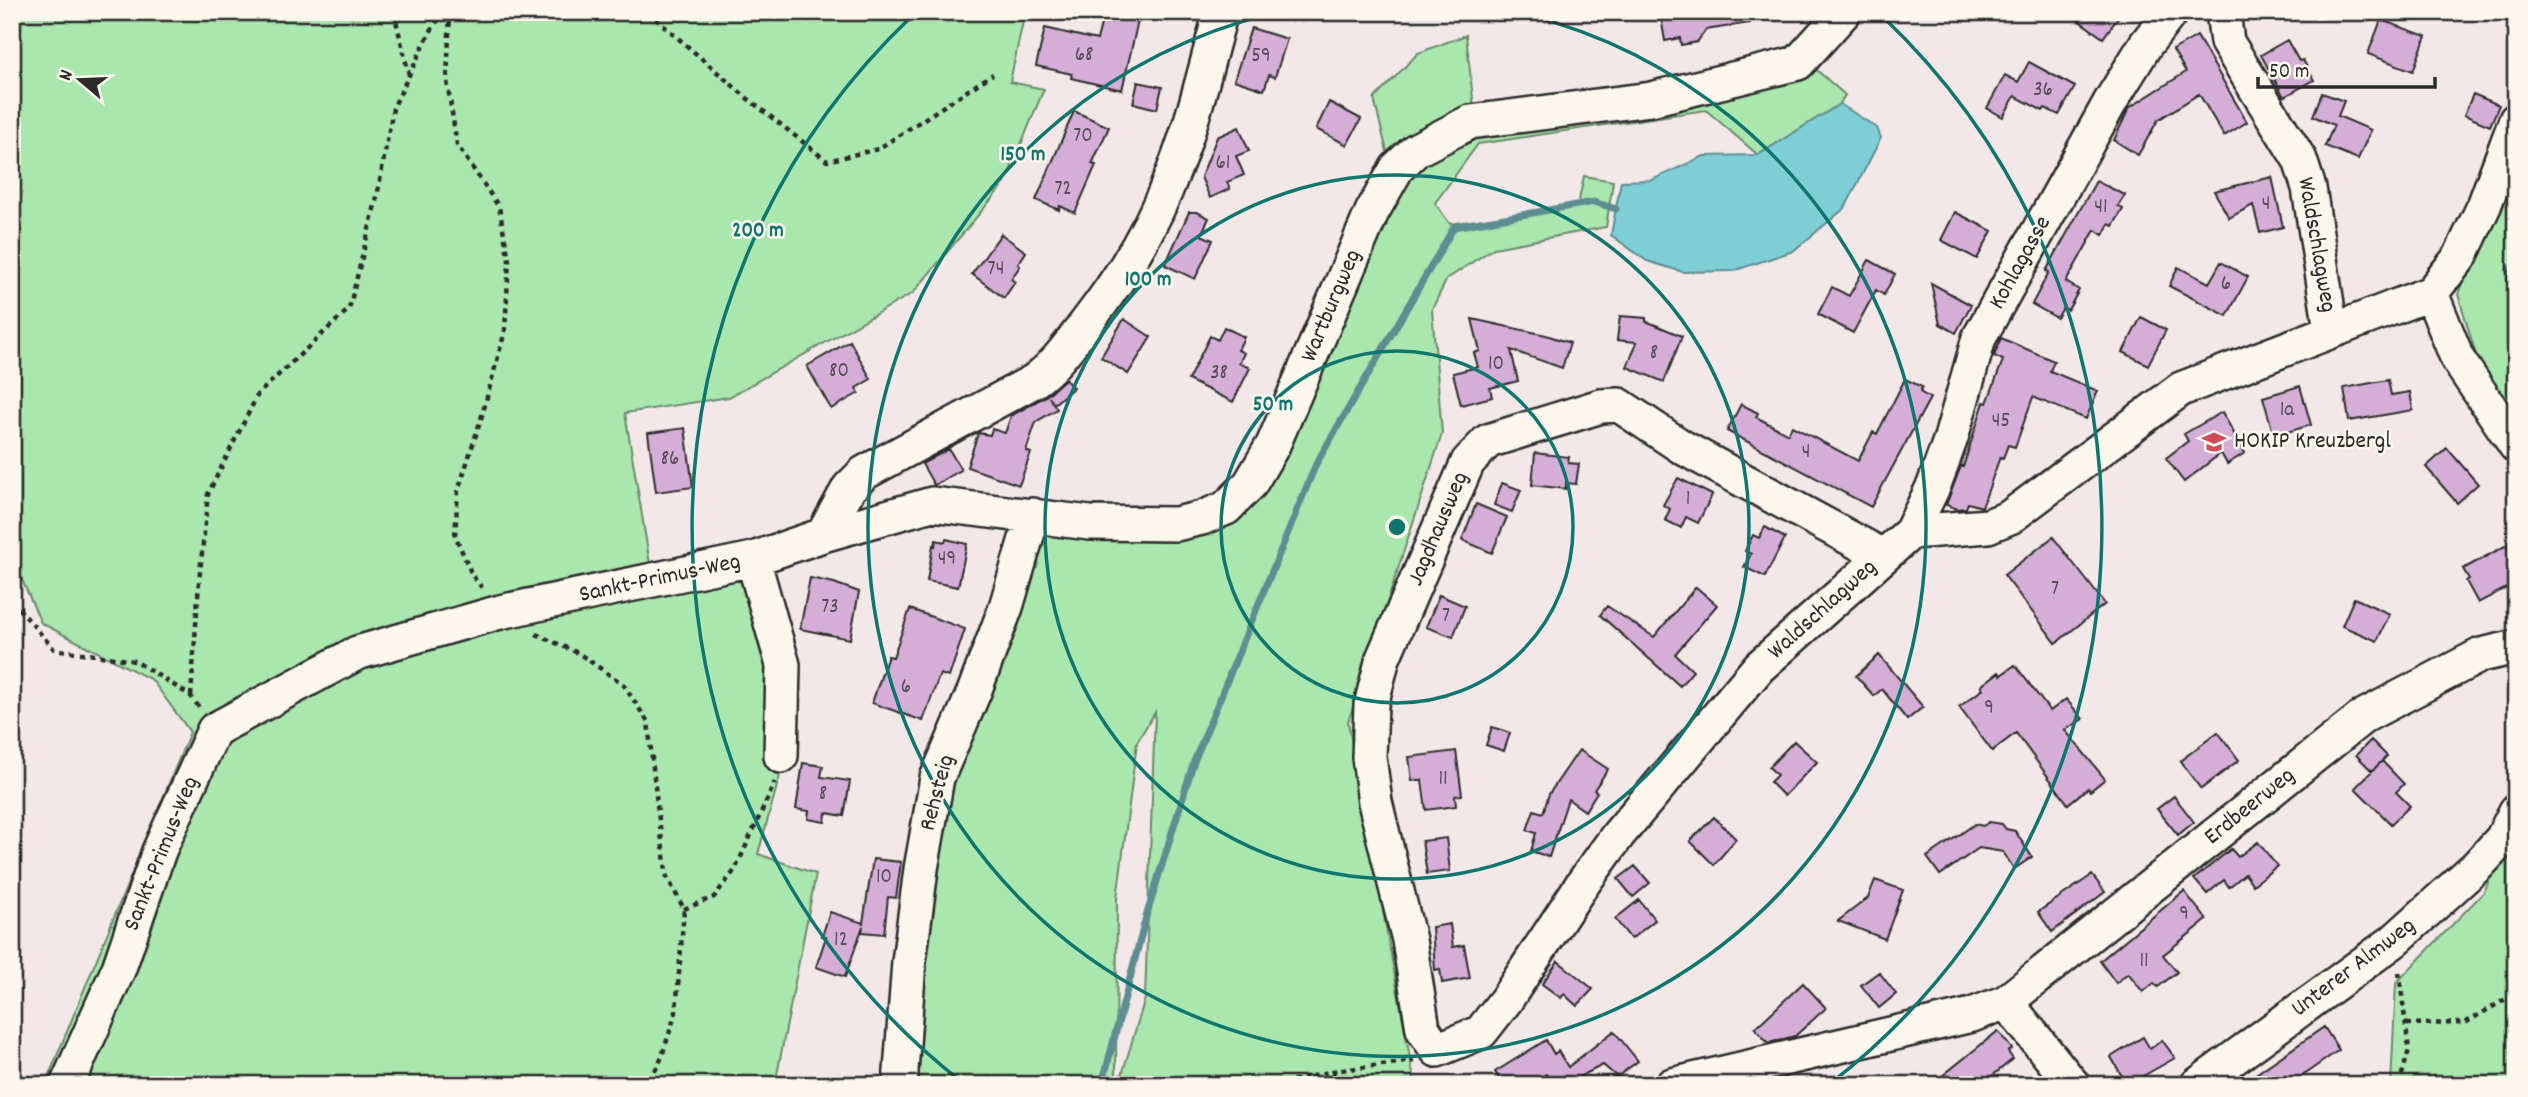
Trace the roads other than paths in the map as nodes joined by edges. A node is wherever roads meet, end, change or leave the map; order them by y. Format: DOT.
graph roads {
  1 [pos="1221,12"];
  2 [pos="1844,12"];
  3 [pos="2171,12"];
  4 [pos="2223,12"];
  5 [pos="2516,120"];
  6 [pos="2431,293"];
  7 [pos="2331,330"];
  8 [pos="2516,446"];
  9 [pos="1033,515"];
  10 [pos="1911,532"];
  11 [pos="823,535"];
  12 [pos="1883,556"];
  13 [pos="753,559"];
  14 [pos="2516,646"];
  15 [pos="781,756"];
  16 [pos="2509,825"];
  17 [pos="2006,1002"];
  18 [pos="1437,1049"];
  19 [pos="67,1085"];
  20 [pos="900,1085"];
  21 [pos="1672,1085"];
  22 [pos="2073,1085"];
  23 [pos="2197,1085"];
  1 -- 11 [label="street"];
  2 -- 9 [label="street, Wartburgweg"];
  3 -- 10 [label="street, Kohlagasse"];
  4 -- 7 [label="street, Waldschlagweg"];
  5 -- 6 [label="street"];
  6 -- 7 [label="street, Waldschlagweg"];
  6 -- 8 [label="street"];
  7 -- 10 [label="street, Waldschlagweg"];
  9 -- 11 [label="street, Wartburgweg"];
  9 -- 20 [label="street, Rehsteig"];
  10 -- 12 [label="street, Waldschlagweg"];
  11 -- 13 [label="street, Sankt-Primus-Weg"];
  12 -- 18 [label="street, Waldschlagweg"];
  12 -- 18 [label="street, Jagdhausweg"];
  13 -- 15 [label="street"];
  13 -- 19 [label="street, Sankt-Primus-Weg"];
  14 -- 17 [label="street, Erdbeerweg"];
  16 -- 23 [label="street, Unterer Almweg"];
  17 -- 21 [label="street, Erdbeerweg"];
  17 -- 22 [label="street"];
}
